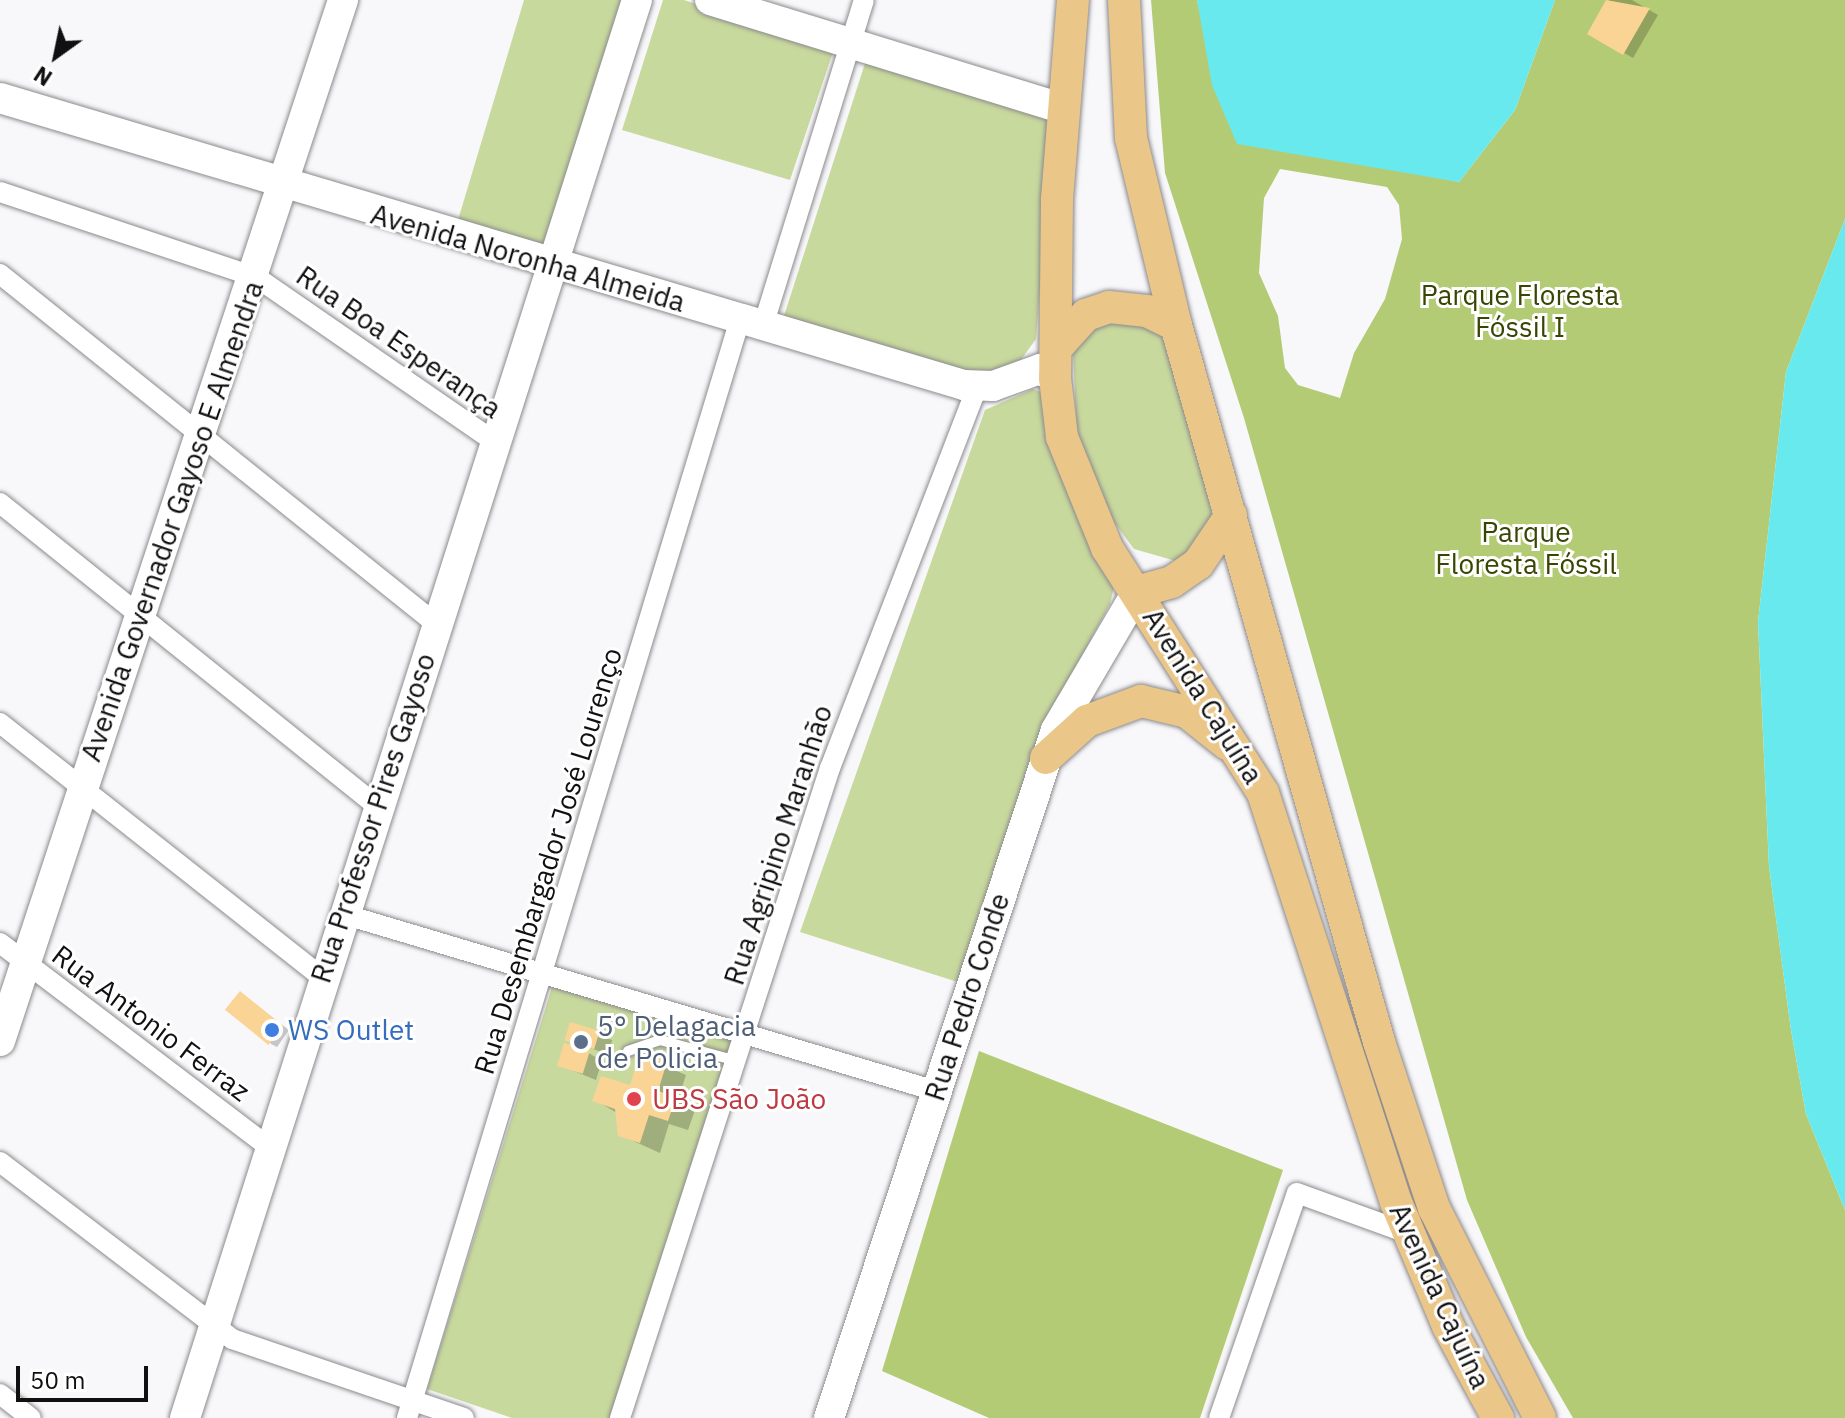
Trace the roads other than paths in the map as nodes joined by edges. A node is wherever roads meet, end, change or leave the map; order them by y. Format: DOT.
graph roads {
  1 [pos="343,0"];
  2 [pos="637,0"];
  3 [pos="710,0"];
  4 [pos="864,0"];
  5 [pos="1073,0"];
  6 [pos="1124,0"];
  7 [pos="849,46"];
  8 [pos="0,98"];
  9 [pos="1062,108"];
  10 [pos="281,186"];
  11 [pos="0,192"];
  12 [pos="555,266"];
  13 [pos="0,274"];
  14 [pos="256,277"];
  15 [pos="751,323"];
  16 [pos="1176,325"];
  17 [pos="1058,346"];
  18 [pos="1055,378"];
  19 [pos="977,387"];
  20 [pos="201,435"];
  21 [pos="495,442"];
  22 [pos="0,503"];
  23 [pos="1231,515"];
  24 [pos="1137,592"];
  25 [pos="137,613"];
  26 [pos="435,623"];
  27 [pos="0,723"];
  28 [pos="1046,758"];
  29 [pos="1257,779"];
  30 [pos="81,787"];
  31 [pos="376,805"];
  32 [pos="343,914"];
  33 [pos="0,943"];
  34 [pos="26,963"];
  35 [pos="544,973"];
  36 [pos="322,977"];
  37 [pos="746,1033"];
  38 [pos="0,1041"];
  39 [pos="628,1051"];
  40 [pos="737,1061"];
  41 [pos="936,1091"];
  42 [pos="269,1147"];
  43 [pos="0,1162"];
  44 [pos="1410,1234"];
  45 [pos="217,1329"];
  46 [pos="0,1394"];
  47 [pos="410,1409"];
  48 [pos="31,1418"];
  49 [pos="185,1418"];
  50 [pos="464,1418"];
  51 [pos="620,1418"];
  52 [pos="829,1418"];
  53 [pos="1219,1418"];
  54 [pos="1498,1418"];
  55 [pos="1540,1418"];
  1 -- 10 [label="main road, Avenida Governador Gayoso E Almendra"];
  2 -- 12 [label="main road, Rua Professor Pires Gayoso"];
  3 -- 7 [label="main road"];
  4 -- 7 [label="street, Rua Desembargador José Lourenço"];
  5 -- 9 [label="main road, Avenida Cajuína"];
  6 -- 16 [label="main road, Avenida Cajuína"];
  7 -- 9 [label="main road"];
  7 -- 15 [label="street, Rua Desembargador José Lourenço"];
  8 -- 10 [label="main road, Avenida Noronha Almeida"];
  9 -- 17 [label="main road, Avenida Cajuína"];
  10 -- 12 [label="main road, Avenida Noronha Almeida"];
  10 -- 14 [label="main road, Avenida Governador Gayoso E Almendra"];
  11 -- 14 [label="street, Rua Boa Esperança"];
  12 -- 15 [label="main road, Avenida Noronha Almeida"];
  12 -- 21 [label="main road, Rua Professor Pires Gayoso"];
  13 -- 20 [label="street"];
  14 -- 20 [label="main road, Avenida Governador Gayoso E Almendra"];
  14 -- 21 [label="street, Rua Boa Esperança"];
  15 -- 19 [label="main road, Avenida Noronha Almeida"];
  15 -- 35 [label="street, Rua Desembargador José Lourenço"];
  16 -- 17 [label="main road"];
  16 -- 23 [label="main road, Avenida Cajuína"];
  17 -- 18 [label="main road, Avenida Cajuína"];
  18 -- 19 [label="main road"];
  18 -- 24 [label="main road, Avenida Cajuína"];
  19 -- 37 [label="street, Rua Agripino Maranhão"];
  20 -- 25 [label="main road, Avenida Governador Gayoso E Almendra"];
  20 -- 26 [label="street"];
  21 -- 26 [label="main road, Rua Professor Pires Gayoso"];
  22 -- 25 [label="street"];
  23 -- 24 [label="main road"];
  23 -- 55 [label="main road, Avenida Cajuína"];
  24 -- 28 [label="main road, Rua Pedro Conde"];
  24 -- 29 [label="main road, Avenida Cajuína"];
  25 -- 30 [label="main road, Avenida Governador Gayoso E Almendra"];
  25 -- 31 [label="street"];
  26 -- 31 [label="main road, Rua Professor Pires Gayoso"];
  27 -- 30 [label="street"];
  28 -- 29 [label="main road"];
  28 -- 41 [label="main road, Rua Pedro Conde"];
  29 -- 44 [label="main road, Avenida Cajuína"];
  30 -- 34 [label="main road, Avenida Governador Gayoso E Almendra"];
  30 -- 36 [label="street"];
  31 -- 32 [label="main road, Rua Professor Pires Gayoso"];
  32 -- 35 [label="street"];
  32 -- 36 [label="main road, Rua Professor Pires Gayoso"];
  33 -- 34 [label="street, Rua Antonio Ferraz"];
  34 -- 38 [label="main road, Avenida Governador Gayoso E Almendra"];
  34 -- 42 [label="street, Rua Antonio Ferraz"];
  35 -- 37 [label="street"];
  35 -- 47 [label="street, Rua Desembargador José Lourenço"];
  36 -- 42 [label="main road, Rua Professor Pires Gayoso"];
  37 -- 40 [label="street, Rua Agripino Maranhão"];
  37 -- 41 [label="street"];
  39 -- 40 [label="lane"];
  40 -- 51 [label="street, Rua Agripino Maranhão"];
  41 -- 52 [label="main road, Rua Pedro Conde"];
  42 -- 45 [label="main road, Rua Professor Pires Gayoso"];
  43 -- 45 [label="street"];
  44 -- 53 [label="street"];
  44 -- 54 [label="main road, Avenida Cajuína"];
  45 -- 47 [label="street"];
  45 -- 49 [label="main road, Rua Professor Pires Gayoso"];
  46 -- 48 [label="street"];
  47 -- 50 [label="street"];
}
